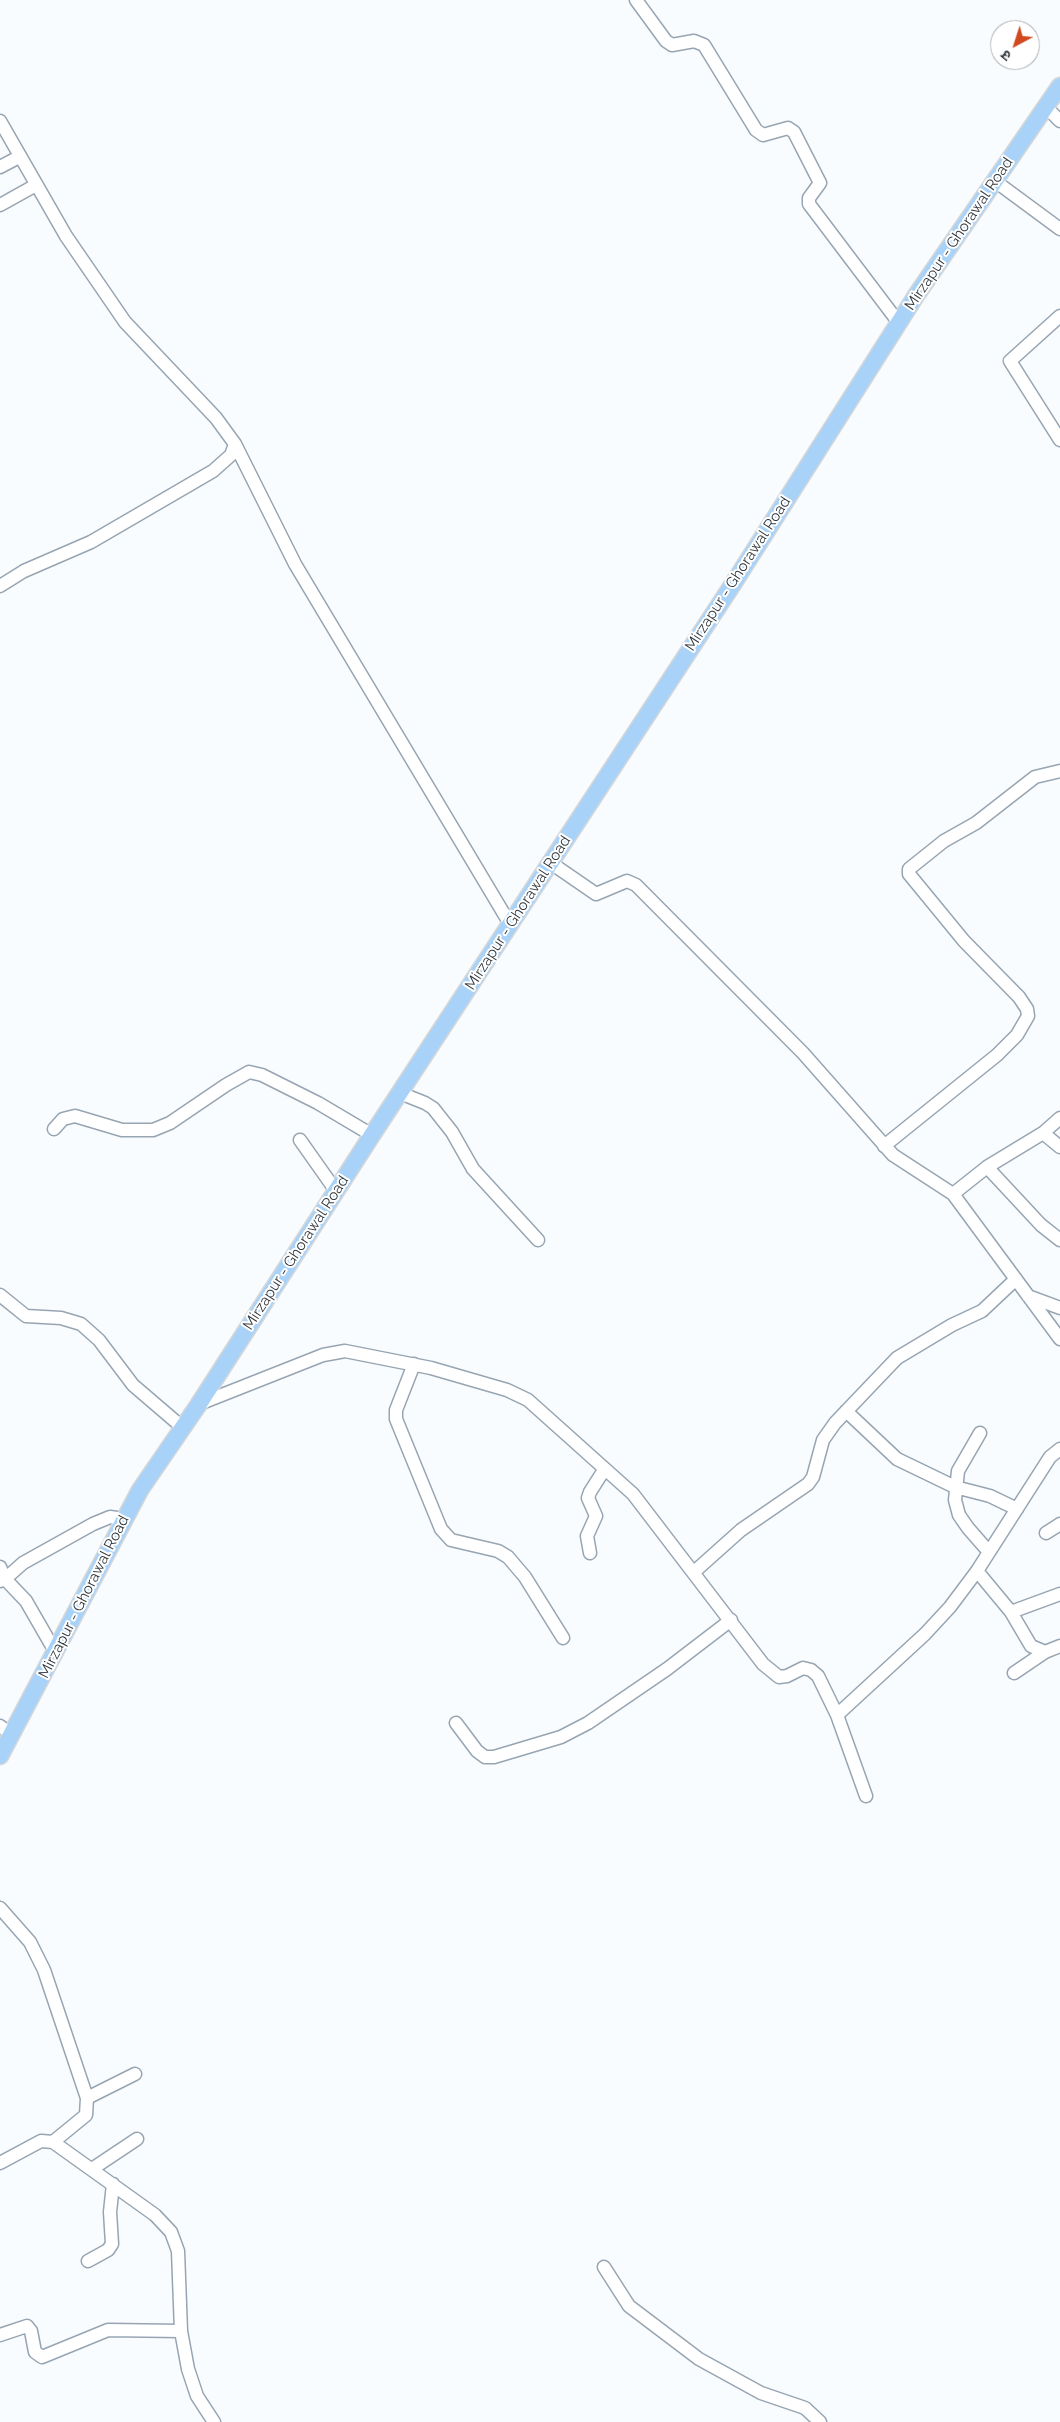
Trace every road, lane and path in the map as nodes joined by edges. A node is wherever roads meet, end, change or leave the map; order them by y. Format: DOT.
graph roads {
  1 [pos="636,0"];
  2 [pos="1060,86"];
  3 [pos="1046,107"];
  4 [pos="0,121"];
  5 [pos="1060,121"];
  6 [pos="19,157"];
  7 [pos="0,167"];
  8 [pos="995,181"];
  9 [pos="36,185"];
  10 [pos="0,205"];
  11 [pos="1060,229"];
  12 [pos="1060,316"];
  13 [pos="899,323"];
  14 [pos="1060,440"];
  15 [pos="235,444"];
  16 [pos="0,586"];
  17 [pos="1060,771"];
  18 [pos="551,863"];
  19 [pos="510,924"];
  20 [pos="400,1093"];
  21 [pos="1060,1118"];
  22 [pos="54,1130"];
  23 [pos="1043,1133"];
  24 [pos="372,1135"];
  25 [pos="300,1140"];
  26 [pos="884,1146"];
  27 [pos="1060,1147"];
  28 [pos="987,1167"];
  29 [pos="336,1191"];
  30 [pos="953,1194"];
  31 [pos="538,1240"];
  32 [pos="1060,1240"];
  33 [pos="1016,1279"];
  34 [pos="0,1295"];
  35 [pos="1028,1296"];
  36 [pos="1060,1308"];
  37 [pos="1060,1339"];
  38 [pos="414,1364"];
  39 [pos="199,1404"];
  40 [pos="846,1411"];
  41 [pos="182,1426"];
  42 [pos="980,1434"];
  43 [pos="1060,1449"];
  44 [pos="604,1470"];
  45 [pos="955,1487"];
  46 [pos="1017,1509"];
  47 [pos="124,1519"];
  48 [pos="1060,1524"];
  49 [pos="1046,1533"];
  50 [pos="989,1552"];
  51 [pos="590,1553"];
  52 [pos="977,1571"];
  53 [pos="694,1572"];
  54 [pos="2,1576"];
  55 [pos="1060,1594"];
  56 [pos="1011,1612"];
  57 [pos="731,1620"];
  58 [pos="563,1638"];
  59 [pos="1060,1646"];
  60 [pos="1045,1652"];
  61 [pos="56,1654"];
  62 [pos="1014,1673"];
  63 [pos="837,1715"];
  64 [pos="456,1723"];
  65 [pos="5,1730"];
  66 [pos="0,1756"];
  67 [pos="866,1796"];
  68 [pos="0,1908"];
  69 [pos="134,2074"];
  70 [pos="87,2098"];
  71 [pos="137,2139"];
  72 [pos="53,2142"];
  73 [pos="0,2163"];
  74 [pos="92,2169"];
  75 [pos="113,2184"];
  76 [pos="88,2261"];
  77 [pos="604,2267"];
  78 [pos="181,2331"];
  79 [pos="0,2336"];
  80 [pos="214,2422"];
  81 [pos="820,2422"];
  1 -- 13 [label="street"];
  2 -- 3 [label="main road, Mirzapur - Ghorawal Road"];
  3 -- 5 [label="street"];
  3 -- 8 [label="main road, Mirzapur - Ghorawal Road"];
  4 -- 6 [label="street"];
  6 -- 7 [label="street"];
  6 -- 9 [label="street"];
  8 -- 11 [label="street"];
  8 -- 13 [label="main road, Mirzapur - Ghorawal Road"];
  9 -- 10 [label="street"];
  9 -- 15 [label="street"];
  12 -- 14 [label="street"];
  13 -- 18 [label="main road, Mirzapur - Ghorawal Road"];
  15 -- 16 [label="street"];
  15 -- 19 [label="street"];
  17 -- 26 [label="street"];
  18 -- 19 [label="main road, Mirzapur - Ghorawal Road"];
  18 -- 26 [label="street"];
  19 -- 20 [label="main road, Mirzapur - Ghorawal Road"];
  20 -- 24 [label="main road, Mirzapur - Ghorawal Road"];
  20 -- 31 [label="street"];
  21 -- 23 [label="street"];
  22 -- 24 [label="street"];
  23 -- 27 [label="street"];
  23 -- 28 [label="street"];
  24 -- 29 [label="main road, Mirzapur - Ghorawal Road"];
  25 -- 29 [label="street"];
  26 -- 30 [label="street"];
  28 -- 30 [label="street"];
  28 -- 32 [label="street"];
  29 -- 39 [label="main road, Mirzapur - Ghorawal Road"];
  30 -- 33 [label="street"];
  33 -- 35 [label="street"];
  33 -- 40 [label="street"];
  34 -- 41 [label="street"];
  35 -- 36 [label="street"];
  35 -- 37 [label="street"];
  38 -- 39 [label="street"];
  38 -- 44 [label="street"];
  38 -- 58 [label="street"];
  39 -- 41 [label="main road, Mirzapur - Ghorawal Road"];
  40 -- 45 [label="street"];
  40 -- 53 [label="street"];
  41 -- 47 [label="main road, Mirzapur - Ghorawal Road"];
  42 -- 45 [label="street"];
  43 -- 46 [label="street"];
  44 -- 51 [label="street"];
  44 -- 53 [label="street"];
  45 -- 46 [label="street"];
  45 -- 50 [label="street"];
  46 -- 50 [label="street"];
  47 -- 54 [label="street"];
  47 -- 61 [label="main road, Mirzapur - Ghorawal Road"];
  48 -- 49 [label="street"];
  50 -- 52 [label="street"];
  52 -- 56 [label="street"];
  52 -- 63 [label="street"];
  53 -- 57 [label="street"];
  54 -- 61 [label="street"];
  55 -- 56 [label="street"];
  56 -- 60 [label="street"];
  57 -- 63 [label="street"];
  57 -- 64 [label="street"];
  59 -- 60 [label="street"];
  60 -- 62 [label="street"];
  61 -- 65 [label="main road, Mirzapur - Ghorawal Road"];
  63 -- 67 [label="street"];
  65 -- 66 [label="main road, Mirzapur - Ghorawal Road"];
  68 -- 70 [label="street"];
  69 -- 70 [label="street"];
  70 -- 72 [label="street"];
  71 -- 74 [label="street"];
  72 -- 73 [label="street"];
  72 -- 74 [label="street"];
  74 -- 75 [label="street"];
  75 -- 76 [label="street"];
  75 -- 78 [label="street"];
  77 -- 81 [label="street"];
  78 -- 79 [label="street"];
  78 -- 80 [label="street"];
}
